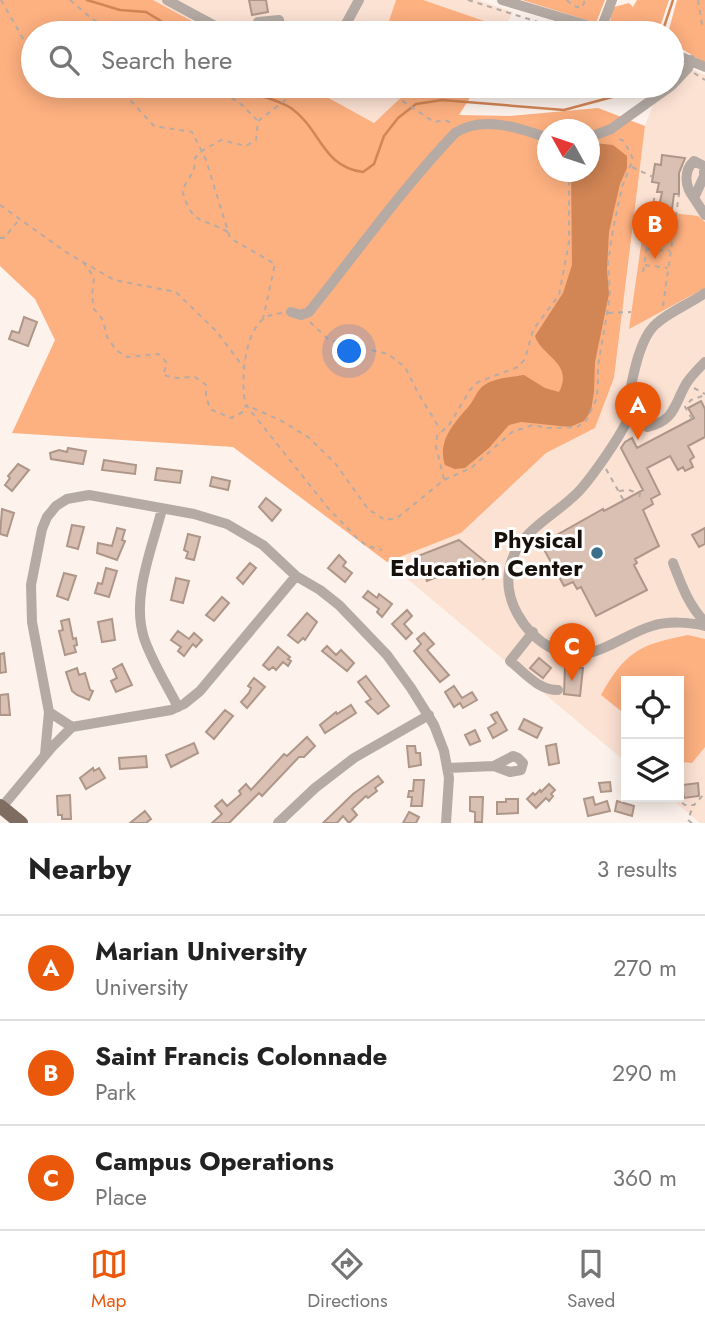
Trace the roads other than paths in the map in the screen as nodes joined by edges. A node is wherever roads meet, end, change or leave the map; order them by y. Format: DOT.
graph roads {
  1 [pos="167,0"];
  2 [pos="359,0"];
  3 [pos="502,0"];
  4 [pos="612,0"];
  5 [pos="517,2"];
  6 [pos="206,21"];
  7 [pos="348,21"];
  8 [pos="576,21"];
  9 [pos="604,21"];
  10 [pos="684,57"];
  11 [pos="691,60"];
  12 [pos="705,67"];
  13 [pos="684,72"];
  14 [pos="653,98"];
  15 [pos="600,133"];
  16 [pos="537,135"];
  17 [pos="694,198"];
  18 [pos="705,215"];
  19 [pos="705,293"];
  20 [pos="296,313"];
  21 [pos="705,362"];
  22 [pos="627,420"];
  23 [pos="162,509"];
  24 [pos="673,563"];
  25 [pos="296,576"];
  26 [pos="705,624"];
  27 [pos="533,632"];
  28 [pos="558,690"];
  29 [pos="178,708"];
  30 [pos="49,712"];
  31 [pos="429,715"];
  32 [pos="72,727"];
  33 [pos="45,754"];
  34 [pos="494,766"];
  35 [pos="448,768"];
  36 [pos="1,806"];
  37 [pos="21,823"];
  38 [pos="278,823"];
  39 [pos="446,823"];
  1 -- 6 [label="street"];
  2 -- 7 [label="street"];
  3 -- 5 [label="street"];
  4 -- 9 [label="street"];
  5 -- 8 [label="street"];
  10 -- 11 [label="street"];
  11 -- 12 [label="street"];
  11 -- 13 [label="street"];
  14 -- 15 [label="street"];
  16 -- 20 [label="street"];
  17 -- 18 [label="street"];
  19 -- 22 [label="street"];
  21 -- 22 [label="street"];
  22 -- 27 [label="street"];
  23 -- 25 [label="street"];
  23 -- 29 [label="street"];
  23 -- 30 [label="street"];
  24 -- 26 [label="street"];
  25 -- 29 [label="street"];
  25 -- 31 [label="street"];
  26 -- 27 [label="street"];
  27 -- 28 [label="street"];
  29 -- 32 [label="street"];
  30 -- 32 [label="street"];
  30 -- 33 [label="street"];
  31 -- 35 [label="street"];
  31 -- 38 [label="street"];
  32 -- 33 [label="street"];
  33 -- 36 [label="street"];
  34 -- 35 [label="street"];
  35 -- 39 [label="street"];
  36 -- 37 [label="main road"];
}
